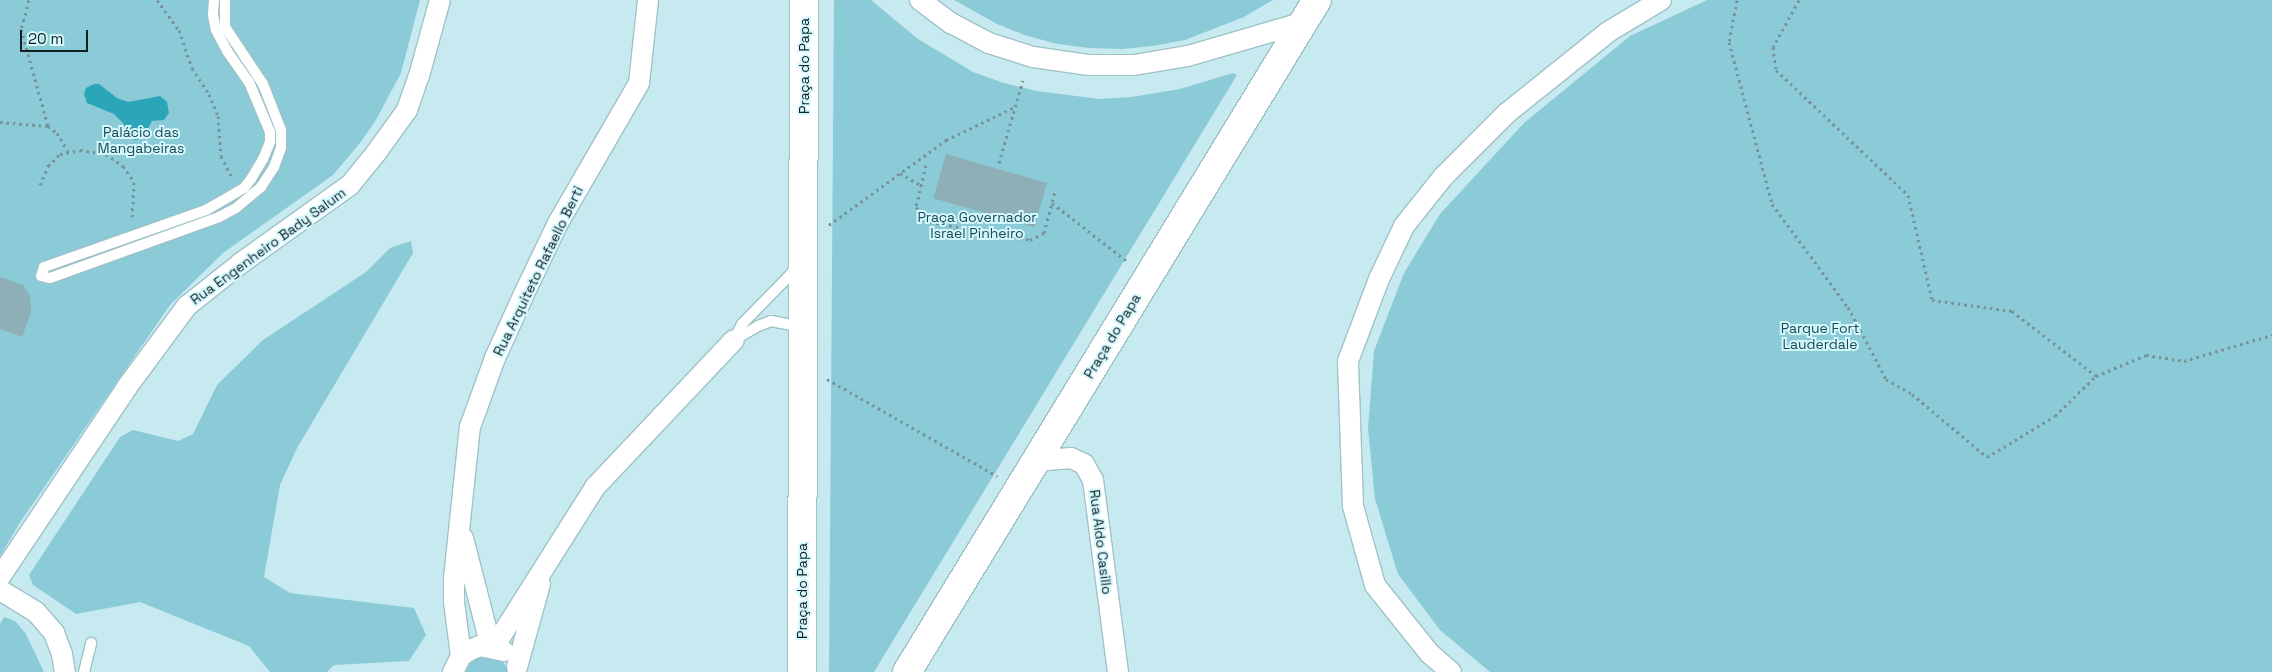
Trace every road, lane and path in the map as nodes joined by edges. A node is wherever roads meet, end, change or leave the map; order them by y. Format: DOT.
graph roads {
  1 [pos="29,0"];
  2 [pos="157,0"];
  3 [pos="214,0"];
  4 [pos="225,0"];
  5 [pos="440,0"];
  6 [pos="648,0"];
  7 [pos="804,0"];
  8 [pos="920,0"];
  9 [pos="1661,0"];
  10 [pos="1737,0"];
  11 [pos="1799,0"];
  12 [pos="1311,11"];
  13 [pos="1023,80"];
  14 [pos="1015,107"];
  15 [pos="0,122"];
  16 [pos="48,126"];
  17 [pos="68,151"];
  18 [pos="999,163"];
  19 [pos="926,165"];
  20 [pos="900,174"];
  21 [pos="40,184"];
  22 [pos="922,186"];
  23 [pos="1055,191"];
  24 [pos="239,192"];
  25 [pos="1052,203"];
  26 [pos="131,224"];
  27 [pos="824,228"];
  28 [pos="805,250"];
  29 [pos="1130,264"];
  30 [pos="804,327"];
  31 [pos="2272,335"];
  32 [pos="734,340"];
  33 [pos="2096,376"];
  34 [pos="824,378"];
  35 [pos="1036,461"];
  36 [pos="1000,478"];
  37 [pos="459,522"];
  38 [pos="547,560"];
  39 [pos="0,577"];
  40 [pos="0,590"];
  41 [pos="91,643"];
  42 [pos="493,647"];
  43 [pos="457,664"];
  44 [pos="517,669"];
  45 [pos="65,672"];
  46 [pos="84,672"];
  47 [pos="802,672"];
  48 [pos="908,672"];
  49 [pos="1118,672"];
  50 [pos="1451,672"];
  1 -- 16 [label="path"];
  2 -- 24 [label="path"];
  3 -- 24 [label="lane"];
  4 -- 24 [label="lane"];
  5 -- 39 [label="street, Rua Engenheiro Bady Salum"];
  6 -- 37 [label="street, Rua Arquiteto Rafaello Berti"];
  7 -- 28 [label="street, Praça do Papa"];
  8 -- 12 [label="street"];
  9 -- 50 [label="street"];
  10 -- 33 [label="path"];
  11 -- 33 [label="path"];
  12 -- 35 [label="street, Praça do Papa"];
  13 -- 14 [label="path"];
  14 -- 18 [label="path"];
  14 -- 20 [label="path"];
  15 -- 16 [label="path"];
  16 -- 17 [label="path"];
  17 -- 21 [label="path"];
  17 -- 26 [label="path"];
  19 -- 22 [label="path"];
  20 -- 22 [label="path"];
  20 -- 27 [label="path"];
  22 -- 25 [label="path"];
  23 -- 25 [label="path"];
  25 -- 29 [label="path"];
  28 -- 30 [label="street, Praça do Papa"];
  28 -- 32 [label="lane"];
  30 -- 32 [label="lane"];
  30 -- 47 [label="street, Praça do Papa"];
  31 -- 33 [label="path"];
  32 -- 38 [label="street"];
  34 -- 36 [label="path"];
  35 -- 48 [label="street, Praça do Papa"];
  35 -- 49 [label="street, Rua Aldo Casillo"];
  37 -- 42 [label="street, Rua Arquiteto Rafaello Berti"];
  37 -- 43 [label="street, Rua Arquiteto Rafaello Berti"];
  38 -- 42 [label="street"];
  38 -- 44 [label="street"];
  40 -- 45 [label="street"];
  41 -- 46 [label="lane"];
  42 -- 43 [label="street"];
  42 -- 44 [label="street"];
}
